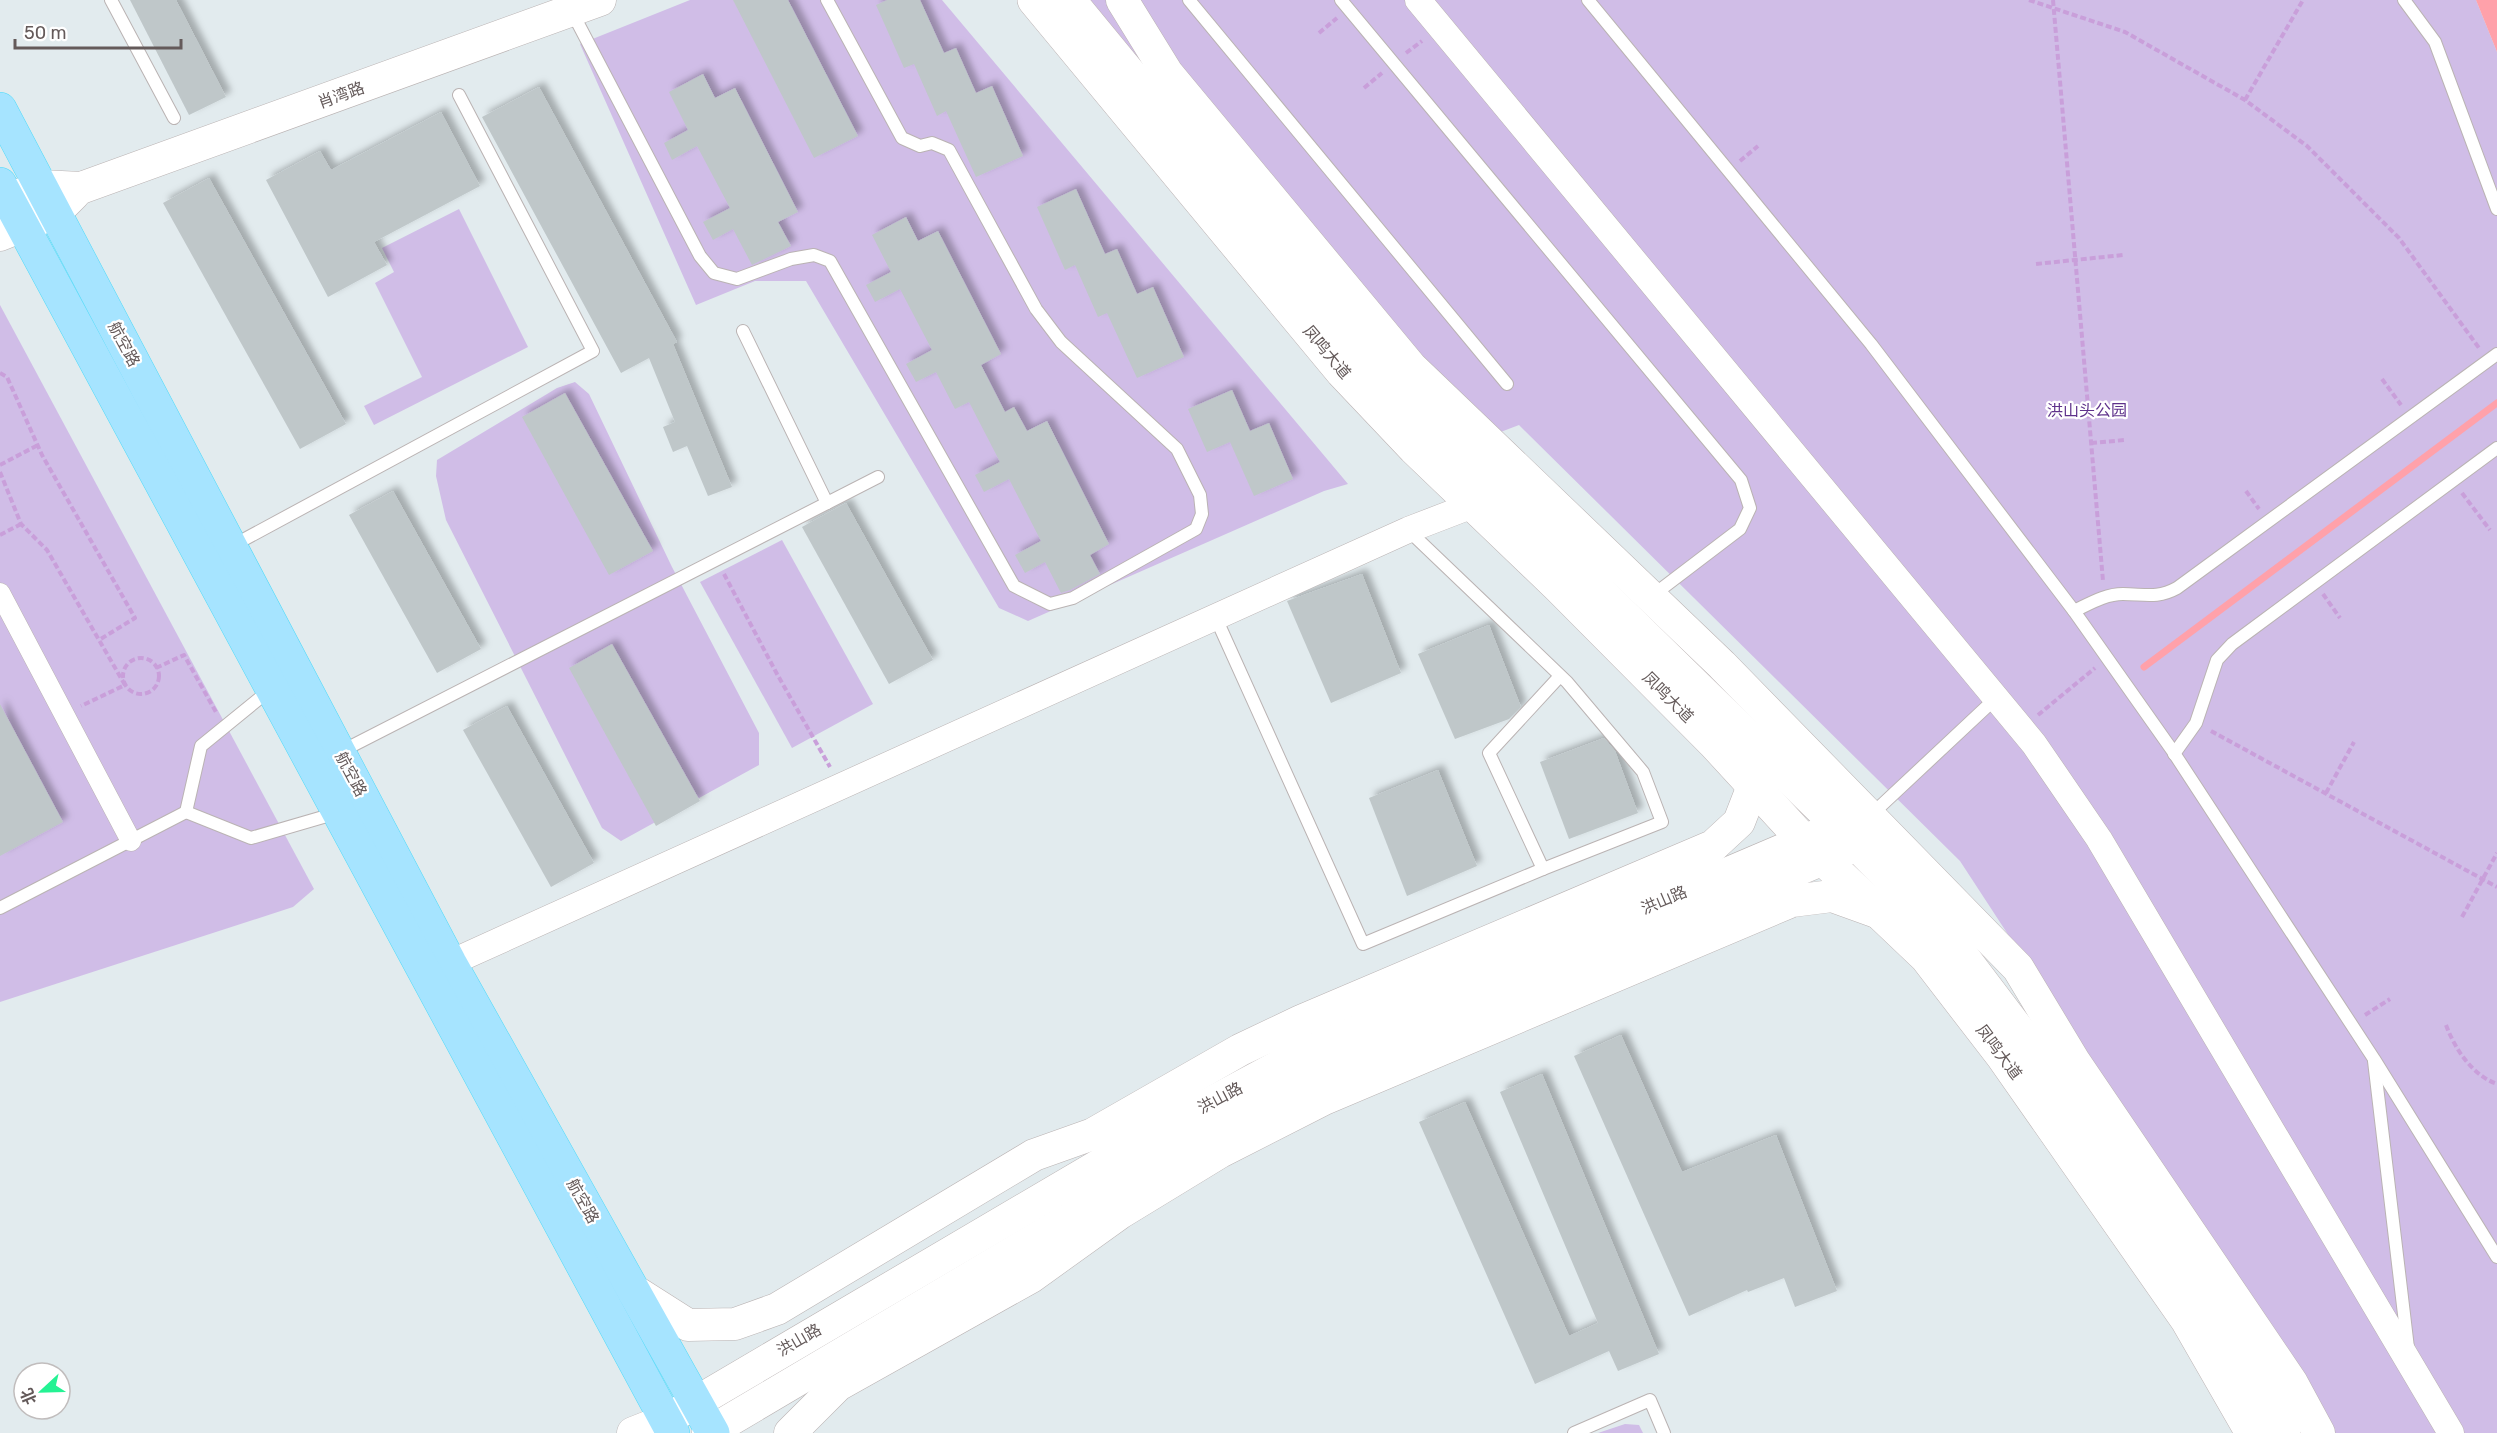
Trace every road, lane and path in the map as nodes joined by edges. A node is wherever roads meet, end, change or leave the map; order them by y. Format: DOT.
graph roads {
  1 [pos="111,0"];
  2 [pos="826,0"];
  3 [pos="1034,0"];
  4 [pos="1070,0"];
  5 [pos="1122,0"];
  6 [pos="1189,0"];
  7 [pos="1341,0"];
  8 [pos="1418,0"];
  9 [pos="1588,0"];
  10 [pos="2029,0"];
  11 [pos="2053,0"];
  12 [pos="2303,0"];
  13 [pos="2404,0"];
  14 [pos="586,5"];
  15 [pos="2055,8"];
  16 [pos="459,95"];
  17 [pos="2245,100"];
  18 [pos="0,109"];
  19 [pos="174,118"];
  20 [pos="48,200"];
  21 [pos="2497,209"];
  22 [pos="6,210"];
  23 [pos="2122,255"];
  24 [pos="2076,261"];
  25 [pos="2036,264"];
  26 [pos="743,331"];
  27 [pos="2493,357"];
  28 [pos="0,373"];
  29 [pos="2382,379"];
  30 [pos="1507,384"];
  31 [pos="2410,418"];
  32 [pos="2125,440"];
  33 [pos="2091,443"];
  34 [pos="38,446"];
  35 [pos="2497,448"];
  36 [pos="0,465"];
  37 [pos="0,472"];
  38 [pos="878,477"];
  39 [pos="2453,480"];
  40 [pos="827,502"];
  41 [pos="1473,505"];
  42 [pos="21,524"];
  43 [pos="1408,530"];
  44 [pos="2490,530"];
  45 [pos="0,535"];
  46 [pos="231,546"];
  47 [pos="717,559"];
  48 [pos="2315,583"];
  49 [pos="0,593"];
  50 [pos="1651,597"];
  51 [pos="2104,597"];
  52 [pos="2074,611"];
  53 [pos="1215,616"];
  54 [pos="2340,618"];
  55 [pos="99,640"];
  56 [pos="156,668"];
  57 [pos="1560,676"];
  58 [pos="2081,679"];
  59 [pos="125,685"];
  60 [pos="272,688"];
  61 [pos="1996,698"];
  62 [pos="2042,712"];
  63 [pos="64,714"];
  64 [pos="2196,723"];
  65 [pos="224,727"];
  66 [pos="2354,742"];
  67 [pos="339,752"];
  68 [pos="2174,754"];
  69 [pos="841,786"];
  70 [pos="1753,786"];
  71 [pos="2326,794"];
  72 [pos="186,813"];
  73 [pos="338,813"];
  74 [pos="1855,829"];
  75 [pos="131,841"];
  76 [pos="1814,850"];
  77 [pos="2497,853"];
  78 [pos="1543,869"];
  79 [pos="2482,879"];
  80 [pos="2497,887"];
  81 [pos="0,908"];
  82 [pos="1882,915"];
  83 [pos="2462,917"];
  84 [pos="450,963"];
  85 [pos="2390,999"];
  86 [pos="2352,1024"];
  87 [pos="2446,1025"];
  88 [pos="2374,1059"];
  89 [pos="2497,1084"];
  90 [pos="2497,1257"];
  91 [pos="633,1290"];
  92 [pos="2410,1364"];
  93 [pos="695,1400"];
  94 [pos="669,1426"];
  95 [pos="711,1432"];
  96 [pos="633,1433"];
  97 [pos="790,1433"];
  98 [pos="1574,1433"];
  99 [pos="1664,1433"];
  100 [pos="2252,1433"];
  101 [pos="2284,1433"];
  102 [pos="2319,1433"];
  103 [pos="2451,1433"];
  1 -- 19 [label="lane"];
  2 -- 14 [label="lane"];
  3 -- 41 [label="main road, 凤鸣大道"];
  4 -- 74 [label="main road, 凤鸣大道"];
  5 -- 50 [label="street"];
  6 -- 30 [label="lane"];
  7 -- 50 [label="lane"];
  8 -- 61 [label="street"];
  9 -- 52 [label="lane"];
  10 -- 15 [label="path"];
  11 -- 15 [label="path"];
  12 -- 17 [label="path"];
  13 -- 21 [label="lane"];
  14 -- 20 [label="street, 肖湾路"];
  15 -- 17 [label="path"];
  15 -- 24 [label="path"];
  16 -- 46 [label="lane"];
  17 -- 27 [label="path"];
  18 -- 20 [label="main road, 航空路"];
  20 -- 22 [label="street, 肖湾路"];
  20 -- 46 [label="main road, 航空路"];
  22 -- 60 [label="main road, 航空路"];
  23 -- 24 [label="path"];
  24 -- 25 [label="path"];
  24 -- 33 [label="path"];
  26 -- 40 [label="lane"];
  27 -- 31 [label="lane"];
  28 -- 34 [label="path"];
  29 -- 31 [label="path"];
  31 -- 51 [label="lane"];
  32 -- 33 [label="path"];
  33 -- 51 [label="path"];
  34 -- 36 [label="path"];
  34 -- 55 [label="path"];
  35 -- 39 [label="lane"];
  37 -- 42 [label="path"];
  38 -- 40 [label="lane"];
  39 -- 44 [label="path"];
  39 -- 48 [label="lane"];
  40 -- 47 [label="lane"];
  41 -- 43 [label="street"];
  41 -- 70 [label="main road, 凤鸣大道"];
  42 -- 45 [label="path"];
  42 -- 55 [label="path"];
  43 -- 53 [label="street"];
  43 -- 57 [label="lane"];
  46 -- 67 [label="main road, 航空路"];
  47 -- 67 [label="lane"];
  47 -- 69 [label="path"];
  48 -- 54 [label="path"];
  48 -- 64 [label="lane"];
  49 -- 63 [label="street"];
  50 -- 74 [label="street"];
  51 -- 52 [label="lane"];
  52 -- 68 [label="lane"];
  53 -- 69 [label="street"];
  53 -- 78 [label="lane"];
  55 -- 59 [label="path"];
  56 -- 59 [label="path"];
  56 -- 59 [label="path"];
  56 -- 65 [label="path"];
  57 -- 78 [label="lane"];
  57 -- 78 [label="lane"];
  58 -- 62 [label="path"];
  59 -- 63 [label="path"];
  60 -- 65 [label="lane"];
  60 -- 73 [label="main road, 航空路"];
  61 -- 74 [label="lane"];
  61 -- 92 [label="street"];
  63 -- 75 [label="street"];
  64 -- 68 [label="lane"];
  64 -- 71 [label="path"];
  65 -- 72 [label="lane"];
  66 -- 71 [label="path"];
  67 -- 84 [label="main road, 航空路"];
  68 -- 86 [label="lane"];
  69 -- 84 [label="street"];
  70 -- 76 [label="main road, 凤鸣大道"];
  70 -- 91 [label="street"];
  71 -- 79 [label="path"];
  72 -- 73 [label="lane"];
  72 -- 75 [label="lane"];
  73 -- 94 [label="main road, 航空路"];
  74 -- 76 [label="street, 洪山路"];
  74 -- 101 [label="main road, 凤鸣大道"];
  74 -- 102 [label="street"];
  75 -- 81 [label="lane"];
  76 -- 82 [label="main road, 凤鸣大道"];
  76 -- 93 [label="street, 洪山路"];
  76 -- 95 [label="street, 洪山路"];
  77 -- 79 [label="path"];
  79 -- 80 [label="path"];
  79 -- 83 [label="path"];
  82 -- 97 [label="street"];
  82 -- 100 [label="main road, 凤鸣大道"];
  84 -- 91 [label="main road, 航空路"];
  85 -- 86 [label="path"];
  86 -- 88 [label="lane"];
  87 -- 89 [label="path"];
  88 -- 90 [label="lane"];
  88 -- 92 [label="lane"];
  91 -- 93 [label="main road, 航空路"];
  92 -- 103 [label="street"];
  93 -- 94 [label="street, 洪山路"];
  93 -- 95 [label="main road, 航空路"];
  94 -- 96 [label="street, 洪山路"];
  98 -- 99 [label="lane"];
}
